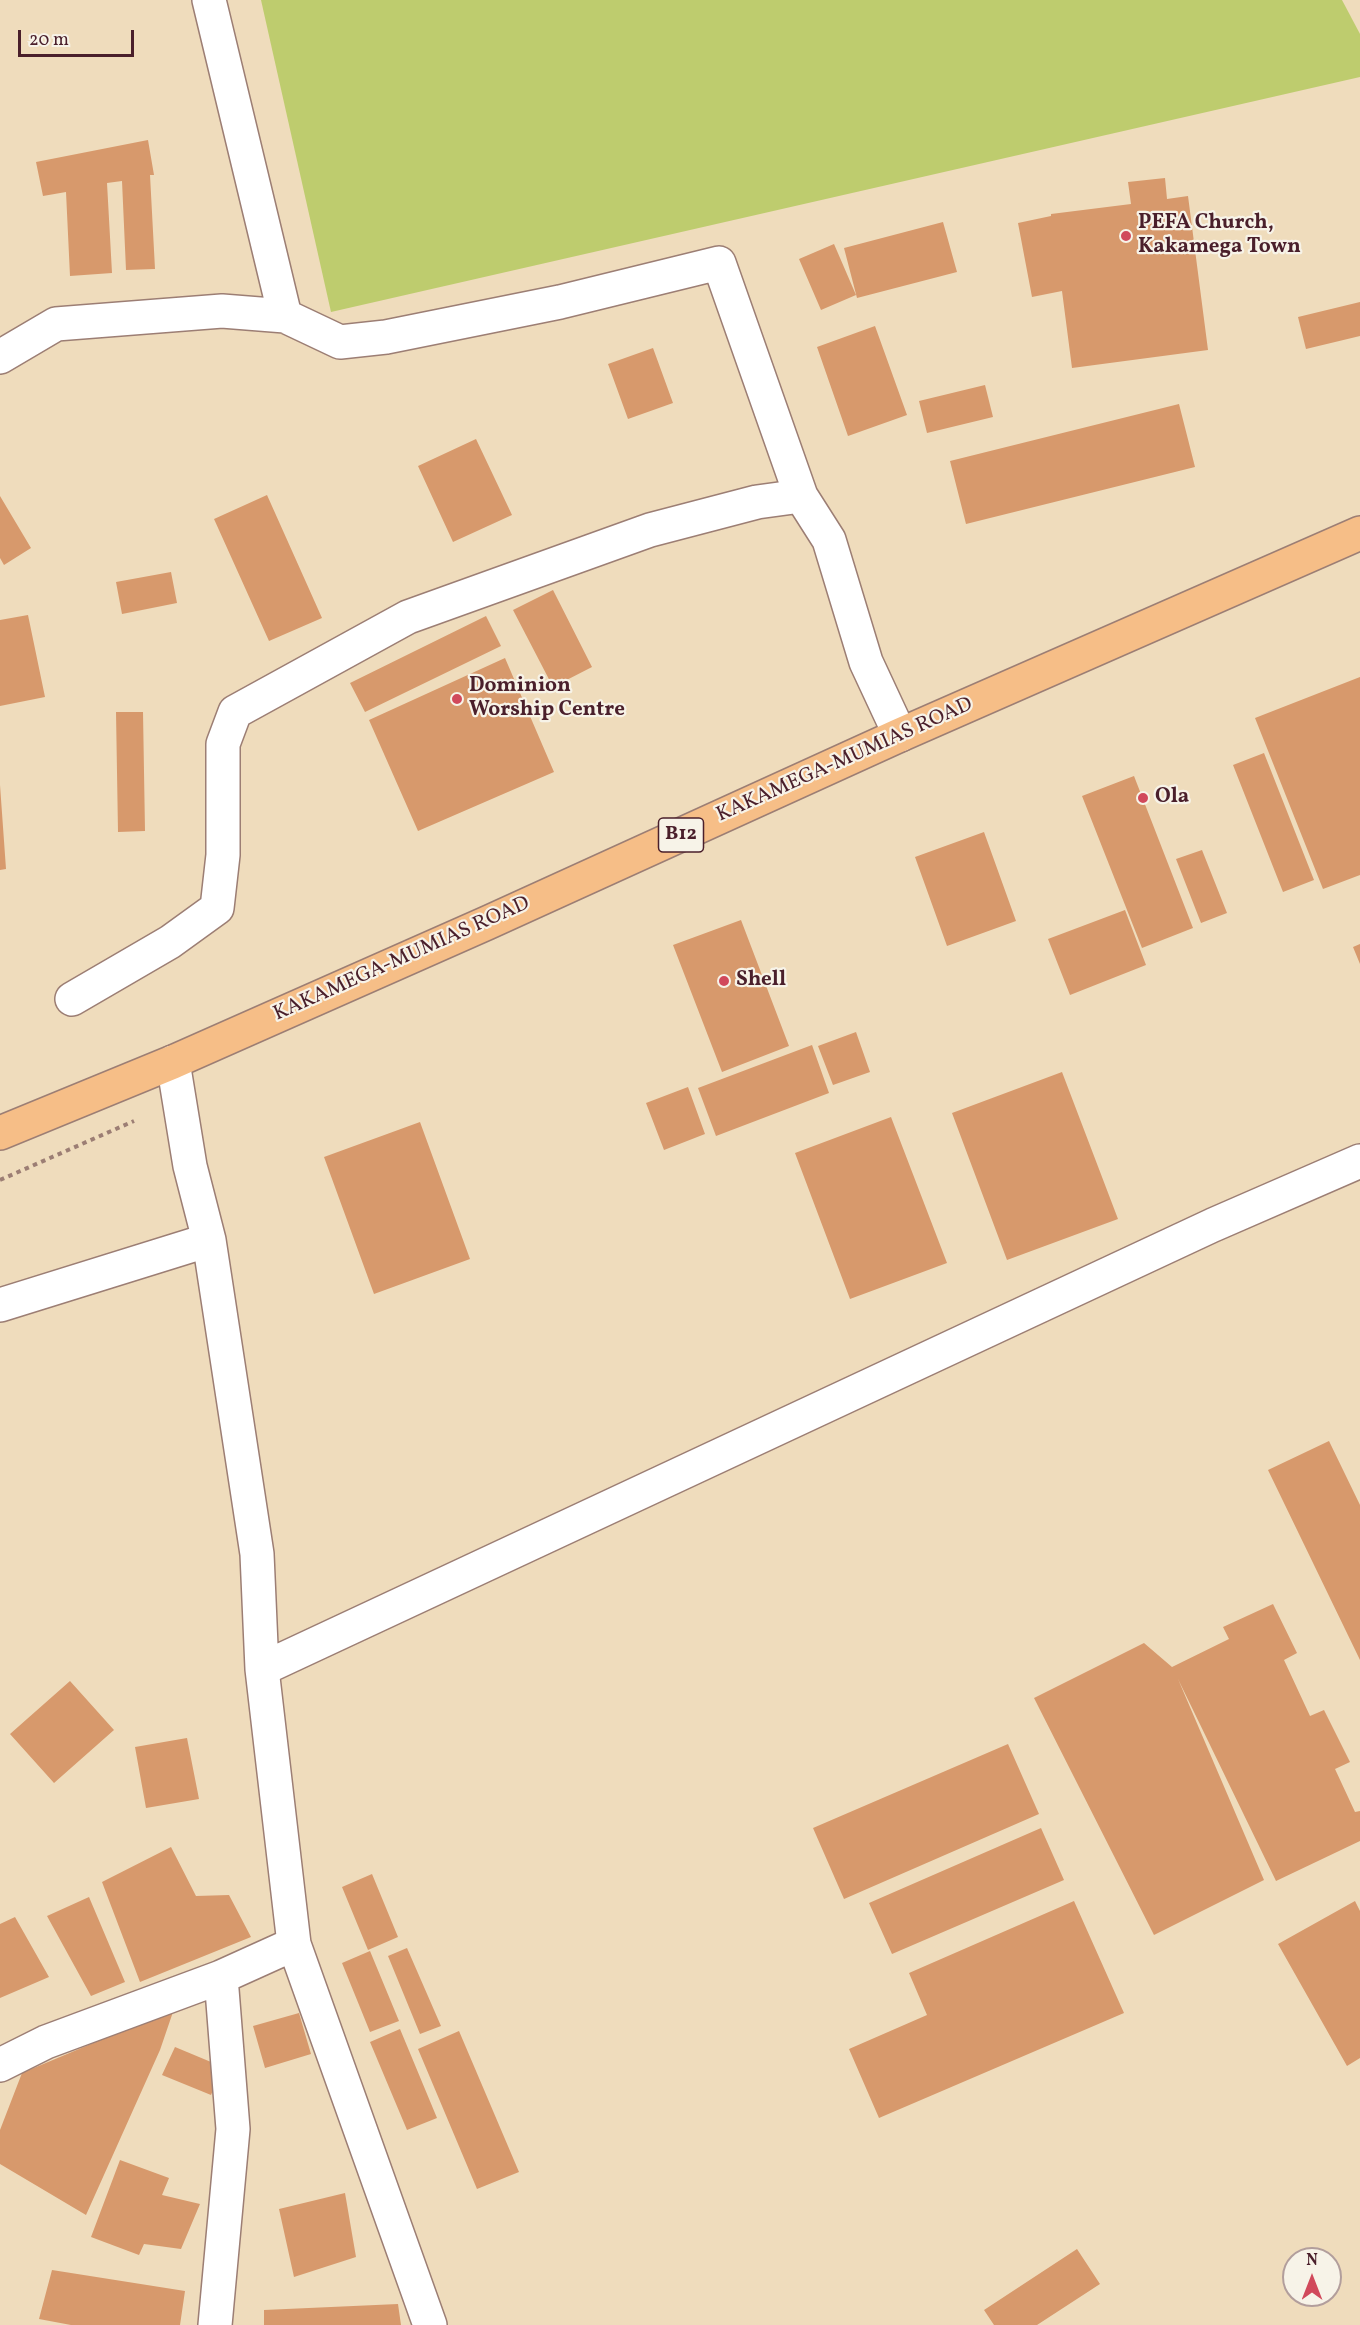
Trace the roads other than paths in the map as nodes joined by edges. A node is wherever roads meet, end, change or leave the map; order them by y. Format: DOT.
graph roads {
  1 [pos="208,0"];
  2 [pos="285,316"];
  3 [pos="0,357"];
  4 [pos="801,496"];
  5 [pos="1360,533"];
  6 [pos="900,735"];
  7 [pos="72,999"];
  8 [pos="173,1062"];
  9 [pos="0,1133"];
  10 [pos="1360,1161"];
  11 [pos="209,1240"];
  12 [pos="0,1305"];
  13 [pos="262,1669"];
  14 [pos="294,1944"];
  15 [pos="221,1977"];
  16 [pos="0,2065"];
  17 [pos="215,2325"];
  18 [pos="430,2325"];
  1 -- 2 [label="street"];
  2 -- 3 [label="street"];
  2 -- 4 [label="street"];
  4 -- 6 [label="street"];
  4 -- 7 [label="street"];
  5 -- 6 [label="highway, KAKAMEGA-MUMIAS ROAD / B12"];
  6 -- 8 [label="highway, KAKAMEGA-MUMIAS ROAD / B12"];
  8 -- 9 [label="highway, KAKAMEGA-MUMIAS ROAD / B12"];
  8 -- 11 [label="street"];
  10 -- 13 [label="street"];
  11 -- 12 [label="street"];
  11 -- 13 [label="street"];
  13 -- 14 [label="street"];
  14 -- 15 [label="street"];
  14 -- 18 [label="street"];
  15 -- 16 [label="street"];
  15 -- 17 [label="street"];
}
